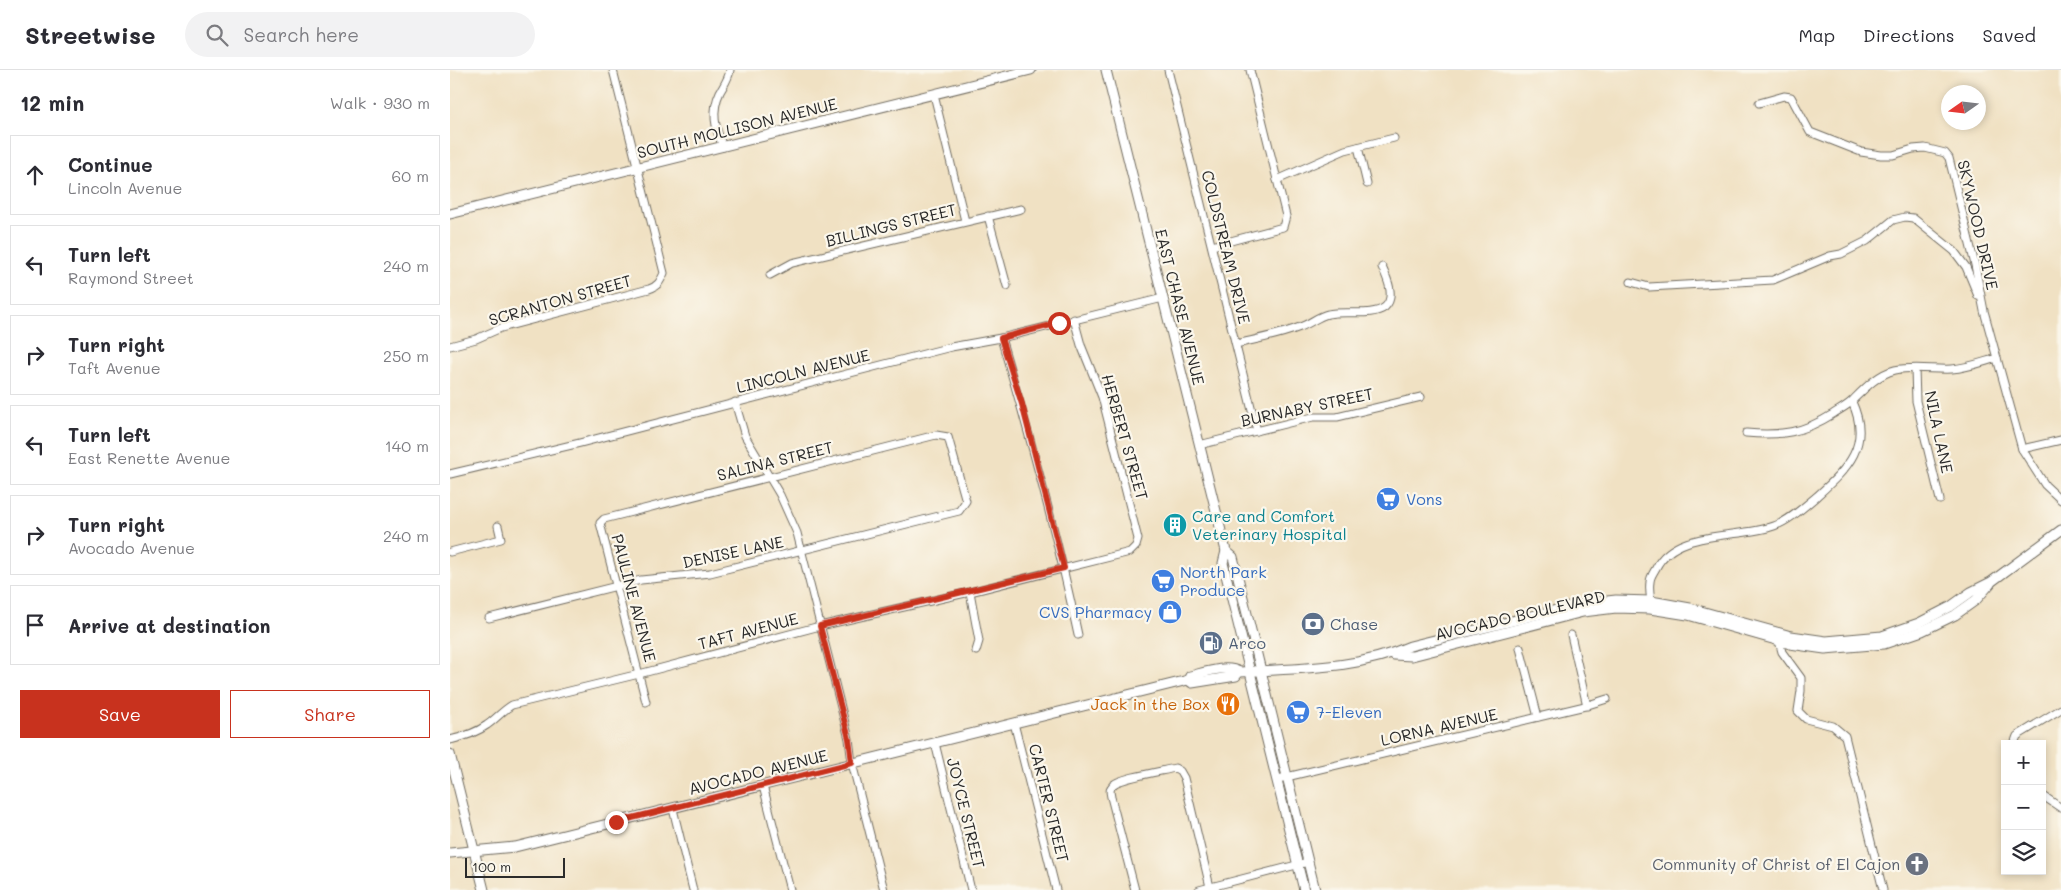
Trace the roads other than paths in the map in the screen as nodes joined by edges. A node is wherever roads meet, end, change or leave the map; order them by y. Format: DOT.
graph roads {
  1 [pos="614,70"];
  2 [pos="730,70"];
  3 [pos="1032,70"];
  4 [pos="1106,70"];
  5 [pos="1168,70"];
  6 [pos="1250,70"];
  7 [pos="934,94"];
  8 [pos="1758,103"];
  9 [pos="1394,138"];
  10 [pos="723,146"];
  11 [pos="1358,146"];
  12 [pos="638,168"];
  13 [pos="1277,180"];
  14 [pos="1367,184"];
  15 [pos="1020,209"];
  16 [pos="450,214"];
  17 [pos="988,216"];
  18 [pos="965,221"];
  19 [pos="1212,246"];
  20 [pos="1382,267"];
  21 [pos="770,274"];
  22 [pos="1631,282"];
  23 [pos="1007,286"];
  24 [pos="1163,298"];
  25 [pos="1982,303"];
  26 [pos="1074,319"];
  27 [pos="1001,338"];
  28 [pos="1236,344"];
  29 [pos="450,346"];
  30 [pos="1997,358"];
  31 [pos="1915,369"];
  32 [pos="1421,397"];
  33 [pos="735,402"];
  34 [pos="1852,402"];
  35 [pos="1258,431"];
  36 [pos="1746,433"];
  37 [pos="2061,440"];
  38 [pos="1199,445"];
  39 [pos="2022,449"];
  40 [pos="450,474"];
  41 [pos="768,477"];
  42 [pos="1940,500"];
  43 [pos="2061,500"];
  44 [pos="954,512"];
  45 [pos="620,514"];
  46 [pos="498,526"];
  47 [pos="2061,530"];
  48 [pos="802,551"];
  49 [pos="1226,551"];
  50 [pos="450,552"];
  51 [pos="1119,554"];
  52 [pos="1064,568"];
  53 [pos="1991,582"];
  54 [pos="617,586"];
  55 [pos="970,592"];
  56 [pos="1651,601"];
  57 [pos="488,618"];
  58 [pos="820,626"];
  59 [pos="1570,635"];
  60 [pos="1078,636"];
  61 [pos="1779,641"];
  62 [pos="1520,648"];
  63 [pos="976,652"];
  64 [pos="1391,654"];
  65 [pos="1262,670"];
  66 [pos="1251,671"];
  67 [pos="639,674"];
  68 [pos="1607,699"];
  69 [pos="646,702"];
  70 [pos="1587,706"];
  71 [pos="2061,709"];
  72 [pos="1538,717"];
  73 [pos="1014,723"];
  74 [pos="450,740"];
  75 [pos="2016,740"];
  76 [pos="934,743"];
  77 [pos="450,754"];
  78 [pos="852,763"];
  79 [pos="1287,777"];
  80 [pos="1278,780"];
  81 [pos="763,786"];
  82 [pos="2046,798"];
  83 [pos="2061,808"];
  84 [pos="673,809"];
  85 [pos="474,850"];
  86 [pos="450,853"];
  87 [pos="1308,862"];
  88 [pos="1298,864"];
  89 [pos="1210,887"];
  90 [pos="484,890"];
  91 [pos="693,890"];
  92 [pos="790,890"];
  93 [pos="884,890"];
  94 [pos="971,890"];
  95 [pos="1056,890"];
  96 [pos="1135,890"];
  97 [pos="1199,890"];
  98 [pos="1304,890"];
  99 [pos="1315,890"];
  100 [pos="1883,890"];
  1 -- 12 [label="street"];
  2 -- 10 [label="street"];
  3 -- 7 [label="main road, SOUTH MOLLISON AVENUE"];
  4 -- 24 [label="main road, EAST CHASE AVENUE"];
  5 -- 19 [label="street, COLDSTREAM DRIVE"];
  6 -- 13 [label="street"];
  7 -- 10 [label="main road, SOUTH MOLLISON AVENUE"];
  7 -- 18 [label="street"];
  8 -- 25 [label="street, SKYWOOD DRIVE"];
  9 -- 11 [label="street"];
  10 -- 12 [label="main road, SOUTH MOLLISON AVENUE"];
  11 -- 13 [label="street"];
  11 -- 14 [label="street"];
  12 -- 16 [label="main road, SOUTH MOLLISON AVENUE"];
  12 -- 29 [label="street, SCRANTON STREET"];
  13 -- 19 [label="street"];
  15 -- 17 [label="street, BILLINGS STREET"];
  17 -- 18 [label="street, BILLINGS STREET"];
  17 -- 23 [label="street"];
  18 -- 21 [label="street, BILLINGS STREET"];
  19 -- 28 [label="street, COLDSTREAM DRIVE"];
  20 -- 28 [label="street"];
  22 -- 25 [label="street"];
  24 -- 26 [label="street, LINCOLN AVENUE"];
  24 -- 38 [label="main road, EAST CHASE AVENUE"];
  25 -- 30 [label="street, SKYWOOD DRIVE"];
  26 -- 27 [label="street, LINCOLN AVENUE"];
  26 -- 51 [label="street, HERBERT STREET"];
  27 -- 33 [label="street, LINCOLN AVENUE"];
  27 -- 52 [label="street"];
  28 -- 35 [label="street, COLDSTREAM DRIVE"];
  30 -- 31 [label="street"];
  30 -- 39 [label="street, SKYWOOD DRIVE"];
  31 -- 34 [label="street"];
  31 -- 42 [label="street, NILA LANE"];
  32 -- 35 [label="street, BURNABY STREET"];
  33 -- 40 [label="street, LINCOLN AVENUE"];
  33 -- 41 [label="street"];
  34 -- 36 [label="street"];
  34 -- 56 [label="street"];
  35 -- 38 [label="street, BURNABY STREET"];
  37 -- 39 [label="street"];
  38 -- 49 [label="main road, EAST CHASE AVENUE"];
  39 -- 43 [label="street, SKYWOOD DRIVE"];
  41 -- 44 [label="street, SALINA STREET"];
  41 -- 45 [label="street, SALINA STREET"];
  41 -- 48 [label="street"];
  44 -- 48 [label="street, DENISE LANE"];
  45 -- 54 [label="street, PAULINE AVENUE"];
  46 -- 50 [label="street"];
  47 -- 53 [label="main road, AVOCADO BOULEVARD"];
  48 -- 54 [label="street, DENISE LANE"];
  48 -- 58 [label="street"];
  49 -- 65 [label="main road, EAST CHASE AVENUE"];
  49 -- 66 [label="main road, EAST CHASE AVENUE"];
  51 -- 52 [label="street, TAFT AVENUE"];
  52 -- 55 [label="street, TAFT AVENUE"];
  52 -- 60 [label="street"];
  53 -- 56 [label="main road, AVOCADO BOULEVARD"];
  53 -- 61 [label="main road, AVOCADO BOULEVARD"];
  54 -- 57 [label="street, DENISE LANE"];
  54 -- 67 [label="street, PAULINE AVENUE"];
  55 -- 58 [label="street, TAFT AVENUE"];
  55 -- 63 [label="street"];
  56 -- 64 [label="main road, AVOCADO BOULEVARD"];
  58 -- 67 [label="street, TAFT AVENUE"];
  58 -- 78 [label="street"];
  59 -- 70 [label="street"];
  61 -- 64 [label="main road, AVOCADO BOULEVARD"];
  61 -- 100 [label="street"];
  62 -- 72 [label="street"];
  64 -- 65 [label="main road, AVOCADO BOULEVARD"];
  65 -- 66 [label="main road, AVOCADO AVENUE"];
  65 -- 79 [label="main road, EAST CHASE AVENUE"];
  66 -- 73 [label="main road, AVOCADO AVENUE"];
  66 -- 80 [label="main road, EAST CHASE AVENUE"];
  67 -- 69 [label="street, PAULINE AVENUE"];
  67 -- 74 [label="street, TAFT AVENUE"];
  68 -- 70 [label="street, LORNA AVENUE"];
  70 -- 72 [label="street, LORNA AVENUE"];
  71 -- 75 [label="street"];
  72 -- 79 [label="street, LORNA AVENUE"];
  73 -- 76 [label="main road, AVOCADO AVENUE"];
  73 -- 95 [label="street, CARTER STREET"];
  76 -- 78 [label="main road, AVOCADO AVENUE"];
  76 -- 94 [label="street, JOYCE STREET"];
  77 -- 85 [label="main road"];
  78 -- 81 [label="main road, AVOCADO AVENUE"];
  78 -- 93 [label="street"];
  79 -- 80 [label="street, LORNA AVENUE"];
  79 -- 87 [label="main road, EAST CHASE AVENUE"];
  80 -- 88 [label="main road, EAST CHASE AVENUE"];
  81 -- 84 [label="main road, AVOCADO AVENUE"];
  81 -- 92 [label="street"];
  82 -- 83 [label="street"];
  84 -- 85 [label="main road, AVOCADO AVENUE"];
  84 -- 91 [label="street"];
  85 -- 86 [label="main road, AVOCADO AVENUE"];
  85 -- 90 [label="main road"];
  87 -- 88 [label="street"];
  87 -- 99 [label="main road, EAST CHASE AVENUE"];
  88 -- 89 [label="street"];
  88 -- 98 [label="main road, EAST CHASE AVENUE"];
  89 -- 96 [label="street"];
  89 -- 97 [label="street"];
}
